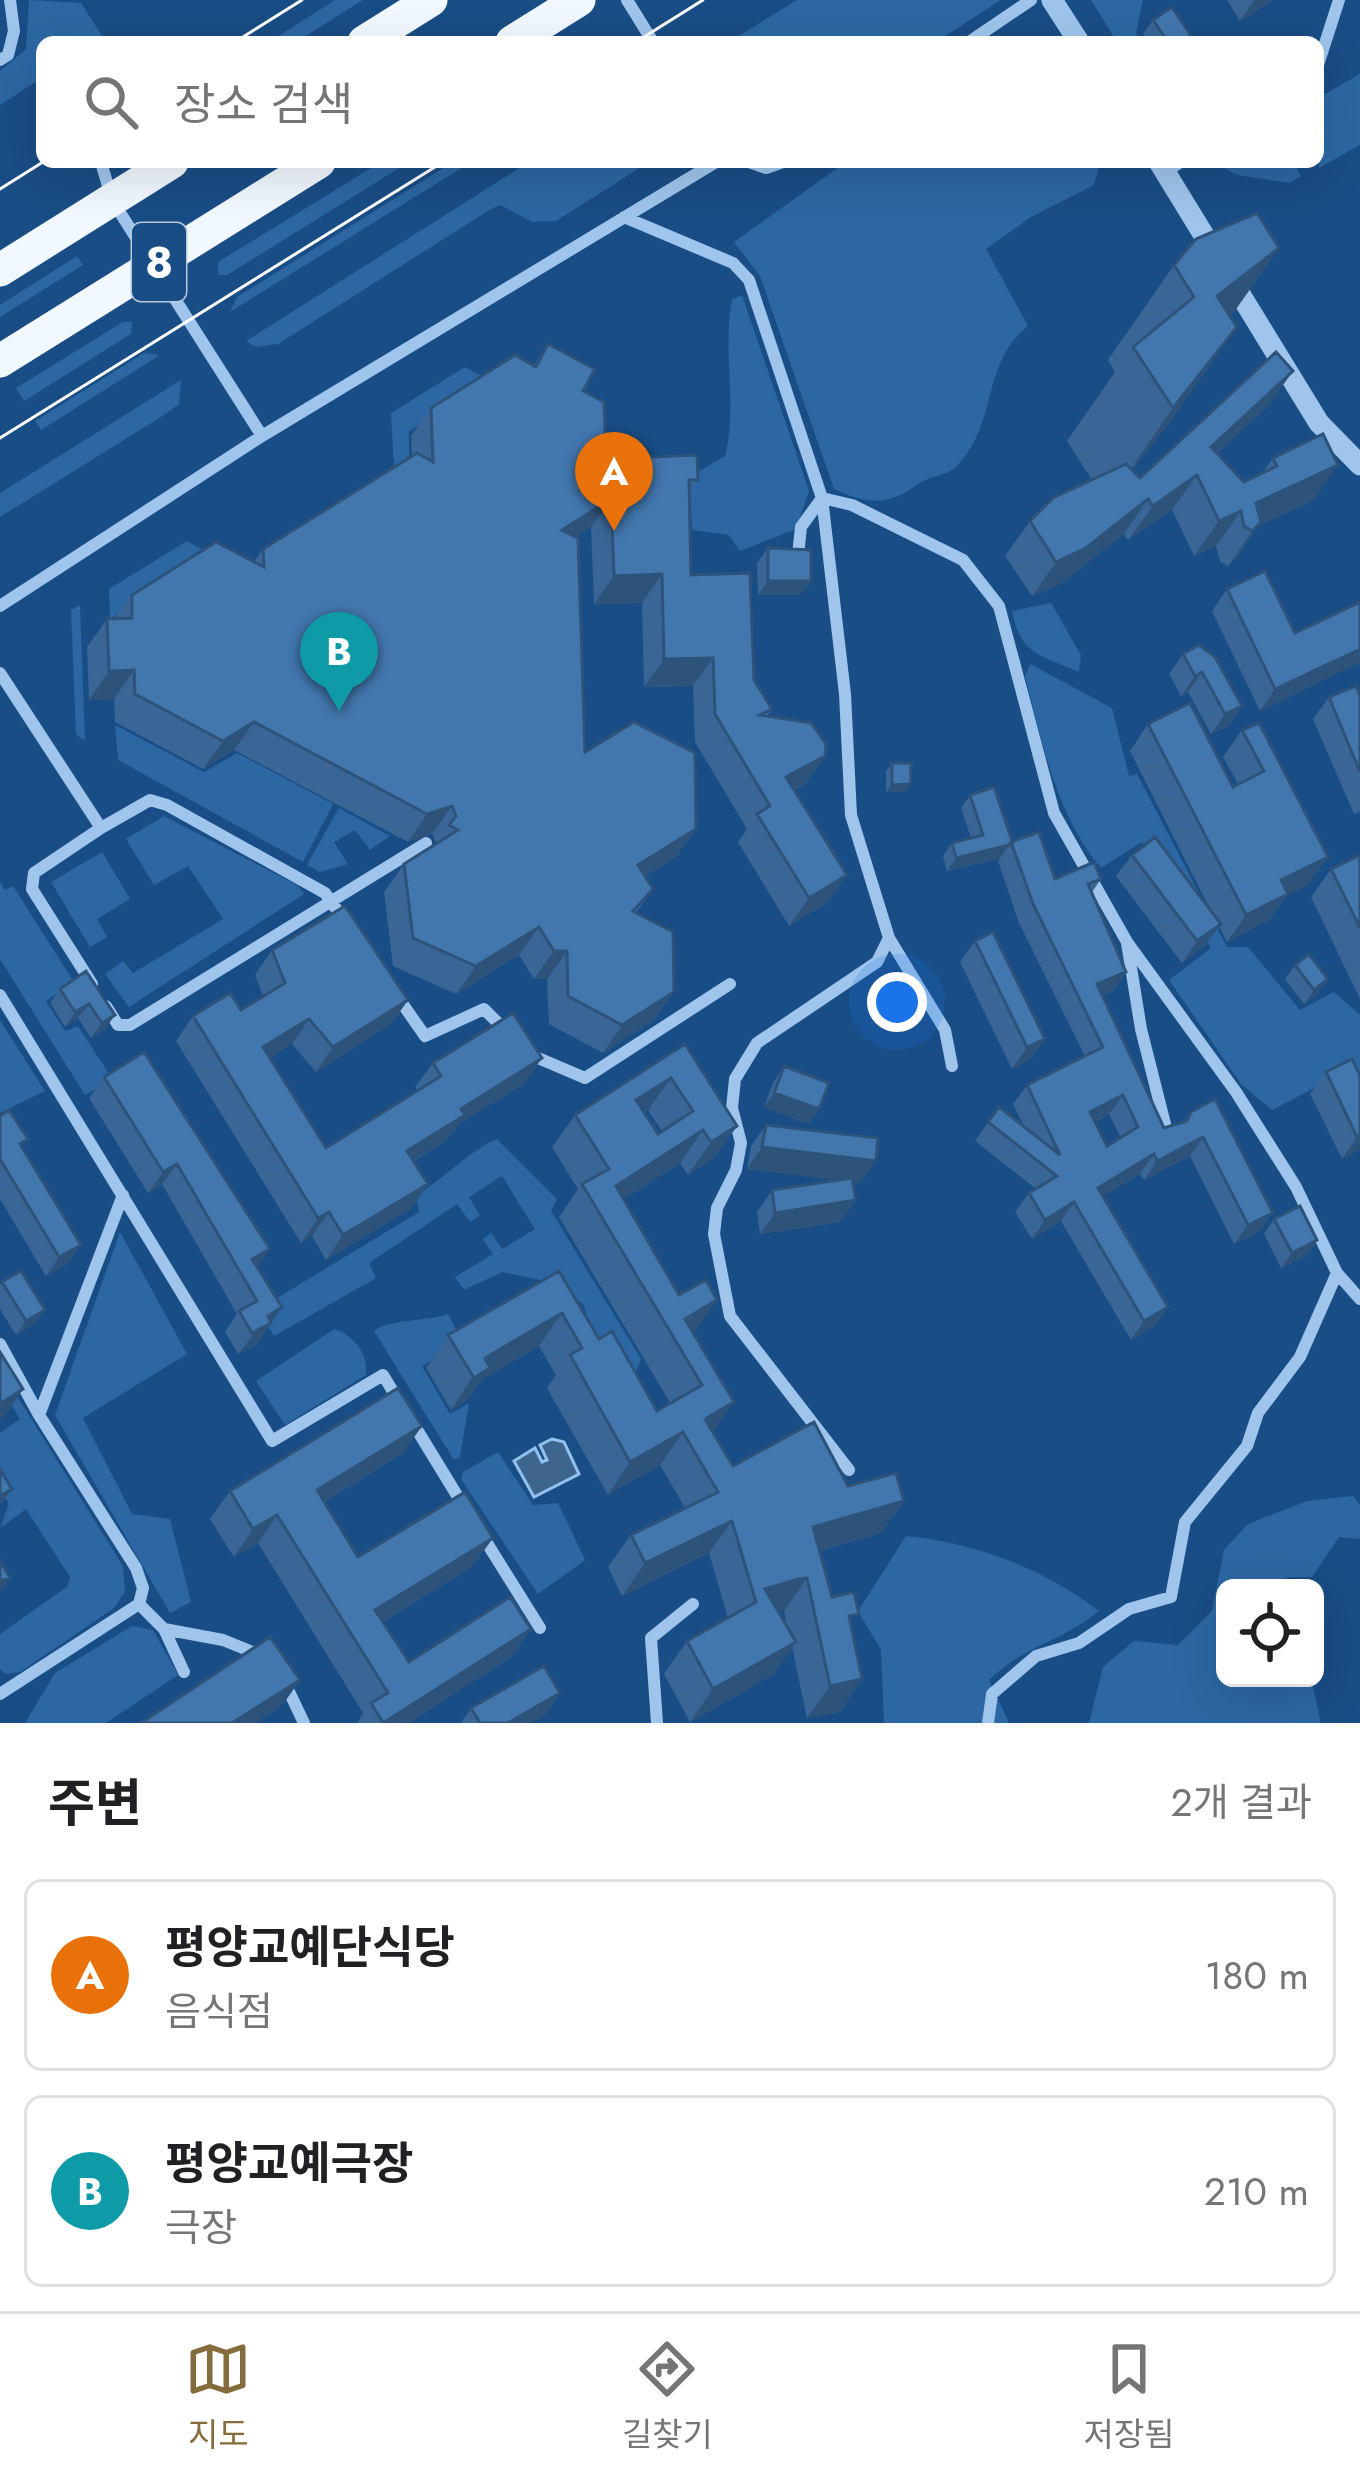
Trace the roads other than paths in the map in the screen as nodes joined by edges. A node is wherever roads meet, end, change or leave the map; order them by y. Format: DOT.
graph roads {
  1 [pos="10,0"];
  2 [pos="431,0"];
  3 [pos="579,0"];
  4 [pos="627,0"];
  5 [pos="1031,0"];
  6 [pos="1052,0"];
  7 [pos="1339,0"];
  8 [pos="374,36"];
  9 [pos="522,36"];
  10 [pos="649,36"];
  11 [pos="978,36"];
  12 [pos="1075,36"];
  13 [pos="1324,46"];
  14 [pos="0,60"];
  15 [pos="103,168"];
  16 [pos="163,168"];
  17 [pos="309,168"];
  18 [pos="706,168"];
  19 [pos="1170,168"];
  20 [pos="112,200"];
  21 [pos="623,218"];
  22 [pos="154,265"];
  23 [pos="0,270"];
  24 [pos="0,361"];
  25 [pos="262,436"];
  26 [pos="1360,465"];
  27 [pos="822,498"];
  28 [pos="798,554"];
  29 [pos="0,607"];
  30 [pos="0,673"];
  31 [pos="101,828"];
  32 [pos="426,843"];
  33 [pos="332,902"];
  34 [pos="889,938"];
  35 [pos="358,940"];
  36 [pos="1127,942"];
  37 [pos="385,979"];
  38 [pos="730,984"];
  39 [pos="0,995"];
  40 [pos="952,1066"];
  41 [pos="1167,1132"];
  42 [pos="123,1196"];
  43 [pos="1337,1273"];
  44 [pos="1360,1299"];
  45 [pos="0,1344"];
  46 [pos="39,1415"];
  47 [pos="848,1470"];
  48 [pos="139,1604"];
  49 [pos="694,1604"];
  50 [pos="540,1628"];
  51 [pos="164,1629"];
  52 [pos="184,1672"];
  53 [pos="0,1694"];
  54 [pos="301,1722"];
  55 [pos="657,1723"];
  56 [pos="988,1723"];
  1 -- 14 [label="street"];
  2 -- 8 [label="highway"];
  3 -- 9 [label="highway"];
  4 -- 10 [label="street"];
  5 -- 11 [label="street"];
  6 -- 12 [label="street"];
  7 -- 13 [label="street"];
  15 -- 20 [label="street"];
  16 -- 20 [label="highway, 8"];
  17 -- 22 [label="highway, 8"];
  18 -- 21 [label="street"];
  19 -- 26 [label="street"];
  20 -- 22 [label="street"];
  20 -- 23 [label="highway, 8"];
  21 -- 25 [label="street"];
  21 -- 27 [label="street"];
  22 -- 24 [label="highway, 8"];
  22 -- 25 [label="street"];
  25 -- 29 [label="street"];
  27 -- 28 [label="street"];
  27 -- 34 [label="street"];
  27 -- 36 [label="street"];
  30 -- 31 [label="street"];
  31 -- 33 [label="street"];
  31 -- 33 [label="street"];
  32 -- 33 [label="street"];
  33 -- 35 [label="street"];
  34 -- 40 [label="street"];
  34 -- 47 [label="street"];
  36 -- 41 [label="street"];
  36 -- 43 [label="street"];
  37 -- 38 [label="street"];
  39 -- 42 [label="street"];
  42 -- 46 [label="street"];
  42 -- 50 [label="street"];
  43 -- 44 [label="street"];
  43 -- 56 [label="street"];
  45 -- 46 [label="street"];
  46 -- 48 [label="street"];
  48 -- 51 [label="street"];
  48 -- 53 [label="street"];
  49 -- 55 [label="street"];
  51 -- 52 [label="street"];
  51 -- 54 [label="street"];
}
